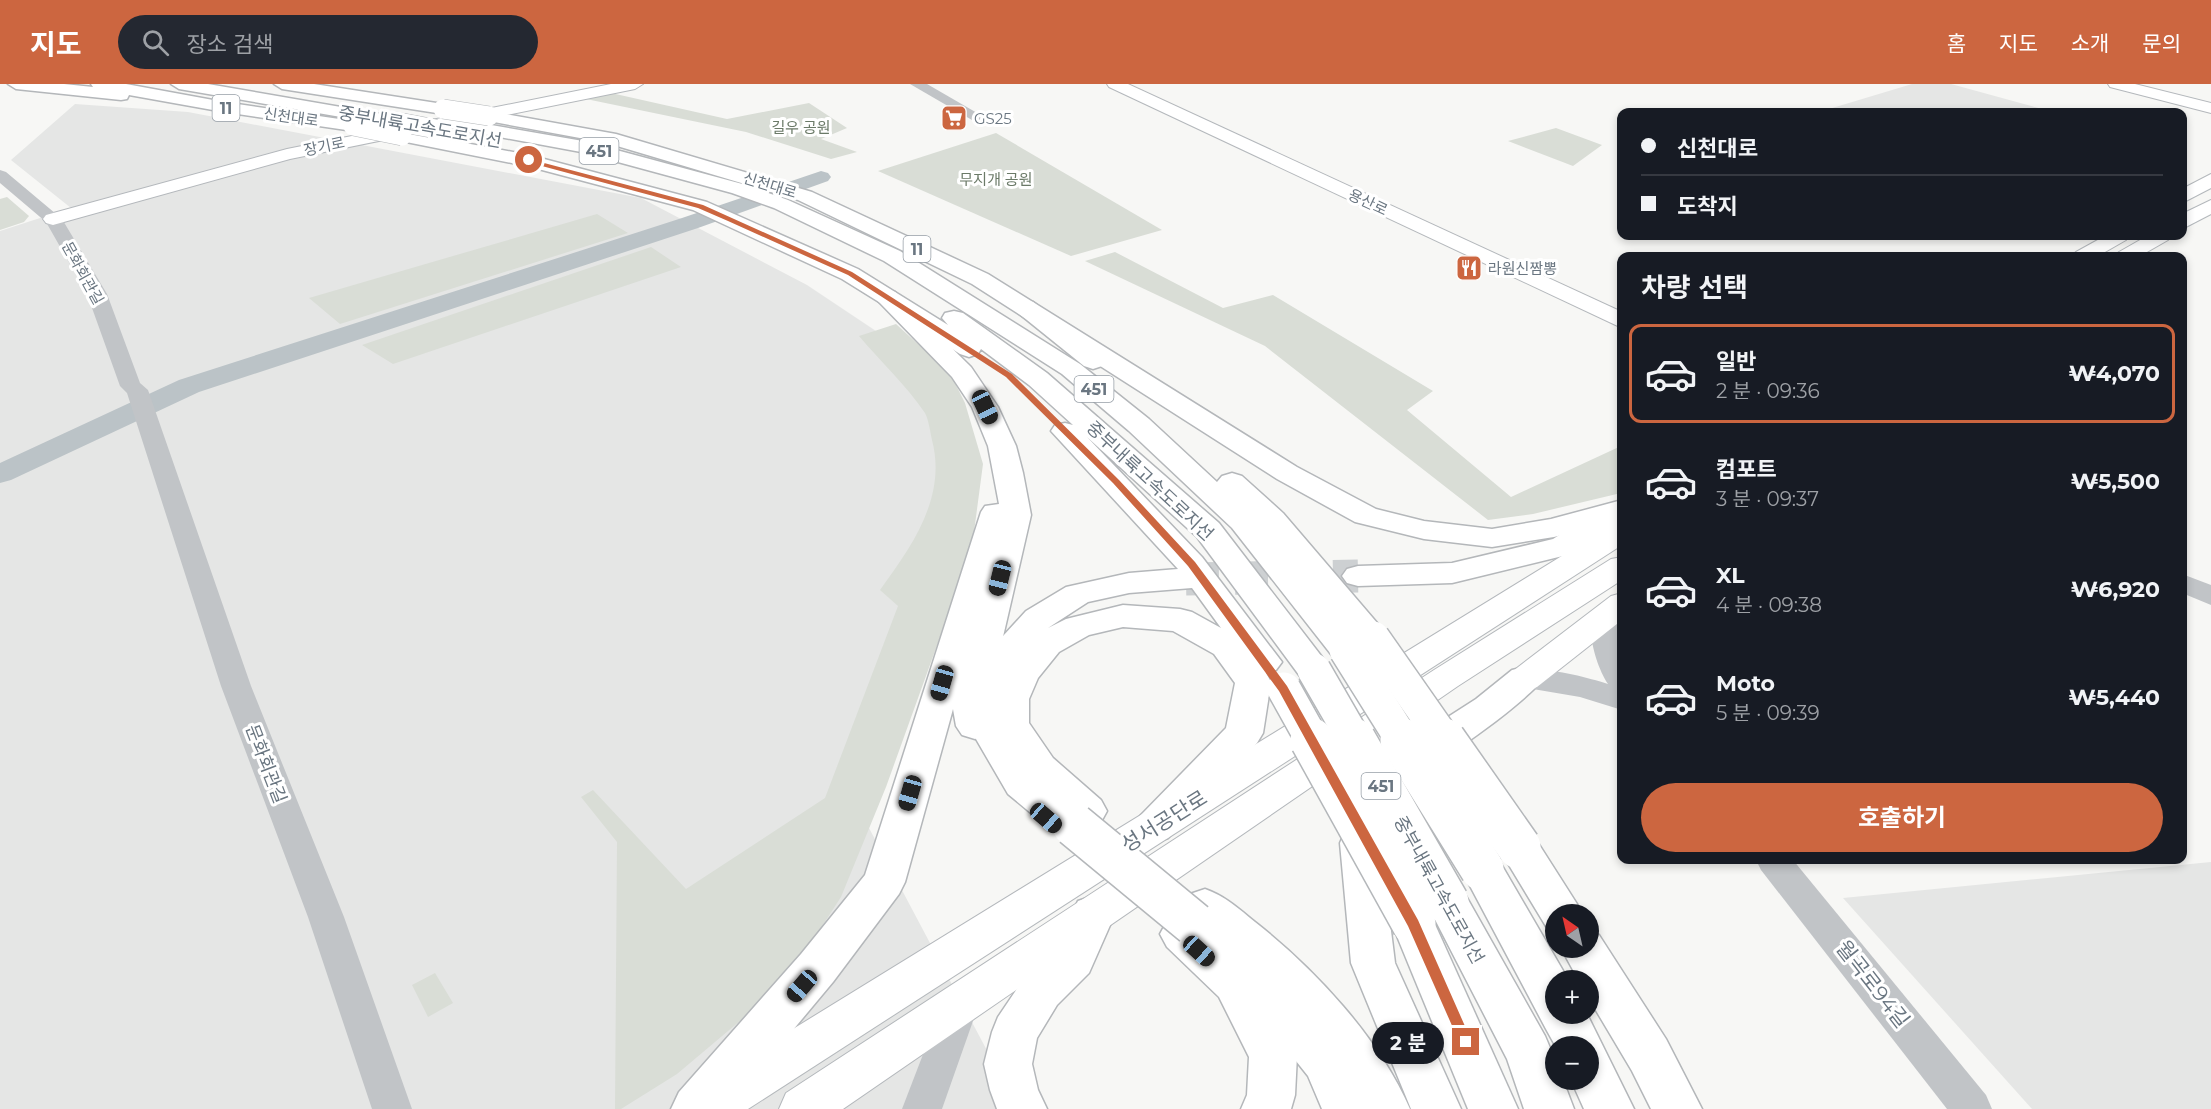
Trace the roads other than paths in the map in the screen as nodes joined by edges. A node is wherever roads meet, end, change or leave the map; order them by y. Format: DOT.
graph roads {
  1 [pos="16,84"];
  2 [pos="99,84"];
  3 [pos="178,84"];
  4 [pos="223,84"];
  5 [pos="282,84"];
  6 [pos="299,84"];
  7 [pos="634,84"];
  8 [pos="917,84"];
  9 [pos="1115,84"];
  10 [pos="2116,84"];
  11 [pos="350,94"];
  12 [pos="224,107"];
  13 [pos="2211,108"];
  14 [pos="976,117"];
  15 [pos="398,128"];
  16 [pos="0,175"];
  17 [pos="2211,180"];
  18 [pos="747,184"];
  19 [pos="2187,194"];
  20 [pos="781,204"];
  21 [pos="2211,206"];
  22 [pos="53,219"];
  23 [pos="2187,220"];
  24 [pos="2112,240"];
  25 [pos="2154,240"];
  26 [pos="2090,252"];
  27 [pos="2133,252"];
  28 [pos="887,297"];
  29 [pos="1025,307"];
  30 [pos="1617,319"];
  31 [pos="1008,473"];
  32 [pos="1617,518"];
  33 [pos="1617,519"];
  34 [pos="1617,520"];
  35 [pos="1617,569"];
  36 [pos="1358,576"];
  37 [pos="1186,579"];
  38 [pos="2187,584"];
  39 [pos="2211,596"];
  40 [pos="1614,609"];
  41 [pos="1360,644"];
  42 [pos="1617,677"];
  43 [pos="1525,679"];
  44 [pos="1299,680"];
  45 [pos="1617,698"];
  46 [pos="1074,823"];
  47 [pos="1154,827"];
  48 [pos="1776,864"];
  49 [pos="1555,904"];
  50 [pos="1430,913"];
  51 [pos="1093,914"];
  52 [pos="1194,922"];
  53 [pos="1588,958"];
  54 [pos="1545,982"];
  55 [pos="960,1004"];
  56 [pos="1599,1088"];
  57 [pos="392,1109"];
  58 [pos="696,1109"];
  59 [pos="705,1109"];
  60 [pos="803,1109"];
  61 [pos="922,1109"];
  62 [pos="1022,1109"];
  63 [pos="1266,1109"];
  64 [pos="1347,1109"];
  65 [pos="1385,1109"];
  66 [pos="1436,1109"];
  67 [pos="1493,1109"];
  68 [pos="1549,1109"];
  69 [pos="1609,1109"];
  70 [pos="1677,1109"];
  71 [pos="1972,1109"];
  1 -- 12 [label="highway"];
  2 -- 12 [label="highway, 신천대로 / 11"];
  3 -- 15 [label="highway, 중부내륙고속도로지선 / 451"];
  4 -- 18 [label="highway, 중부내륙고속도로지선 / 451"];
  5 -- 11 [label="highway, 신천대로"];
  6 -- 11 [label="highway"];
  7 -- 22 [label="main road, 장기로"];
  8 -- 14 [label="street"];
  9 -- 30 [label="main road, 용산로"];
  10 -- 13 [label="main road"];
  11 -- 18 [label="highway, 신천대로, bridge"];
  12 -- 15 [label="highway, 신천대로 / 11, bridge"];
  15 -- 20 [label="highway, 중부내륙고속도로지선 / 451, bridge"];
  15 -- 28 [label="highway, 신천대로 / 11"];
  16 -- 22 [label="street, 문화회관길"];
  17 -- 19 [label="main road"];
  18 -- 20 [label="highway, 중부내륙고속도로지선 / 451"];
  20 -- 29 [label="highway, 신천대로 / 11"];
  20 -- 41 [label="highway, 중부내륙고속도로지선 / 451"];
  20 -- 44 [label="highway, 중부내륙고속도로지선 / 451"];
  21 -- 23 [label="main road"];
  22 -- 57 [label="street, 문화회관길"];
  24 -- 26 [label="main road"];
  25 -- 27 [label="main road"];
  28 -- 31 [label="highway"];
  28 -- 44 [label="highway"];
  29 -- 32 [label="highway"];
  29 -- 41 [label="highway"];
  31 -- 46 [label="highway"];
  31 -- 58 [label="highway"];
  33 -- 36 [label="highway"];
  34 -- 47 [label="main road, 성서공단로"];
  35 -- 51 [label="main road, 성서공단로"];
  37 -- 46 [label="highway"];
  38 -- 39 [label="street"];
  40 -- 42 [label="street"];
  40 -- 43 [label="main road"];
  41 -- 49 [label="highway, bridge"];
  41 -- 54 [label="highway, 중부내륙고속도로지선 / 451, bridge"];
  43 -- 45 [label="street"];
  43 -- 66 [label="highway"];
  44 -- 50 [label="highway, bridge"];
  46 -- 47 [label="highway"];
  46 -- 52 [label="highway"];
  47 -- 59 [label="main road, 성서공단로"];
  48 -- 71 [label="street, 월곡로94길"];
  50 -- 67 [label="highway"];
  50 -- 68 [label="highway, 중부내륙고속도로지선"];
  51 -- 55 [label="main road, 성서공단로"];
  51 -- 62 [label="highway"];
  52 -- 63 [label="highway"];
  52 -- 64 [label="highway"];
  52 -- 65 [label="highway"];
  53 -- 70 [label="highway"];
  55 -- 60 [label="main road, 성서공단로"];
  55 -- 61 [label="street"];
  56 -- 69 [label="highway"];
}
